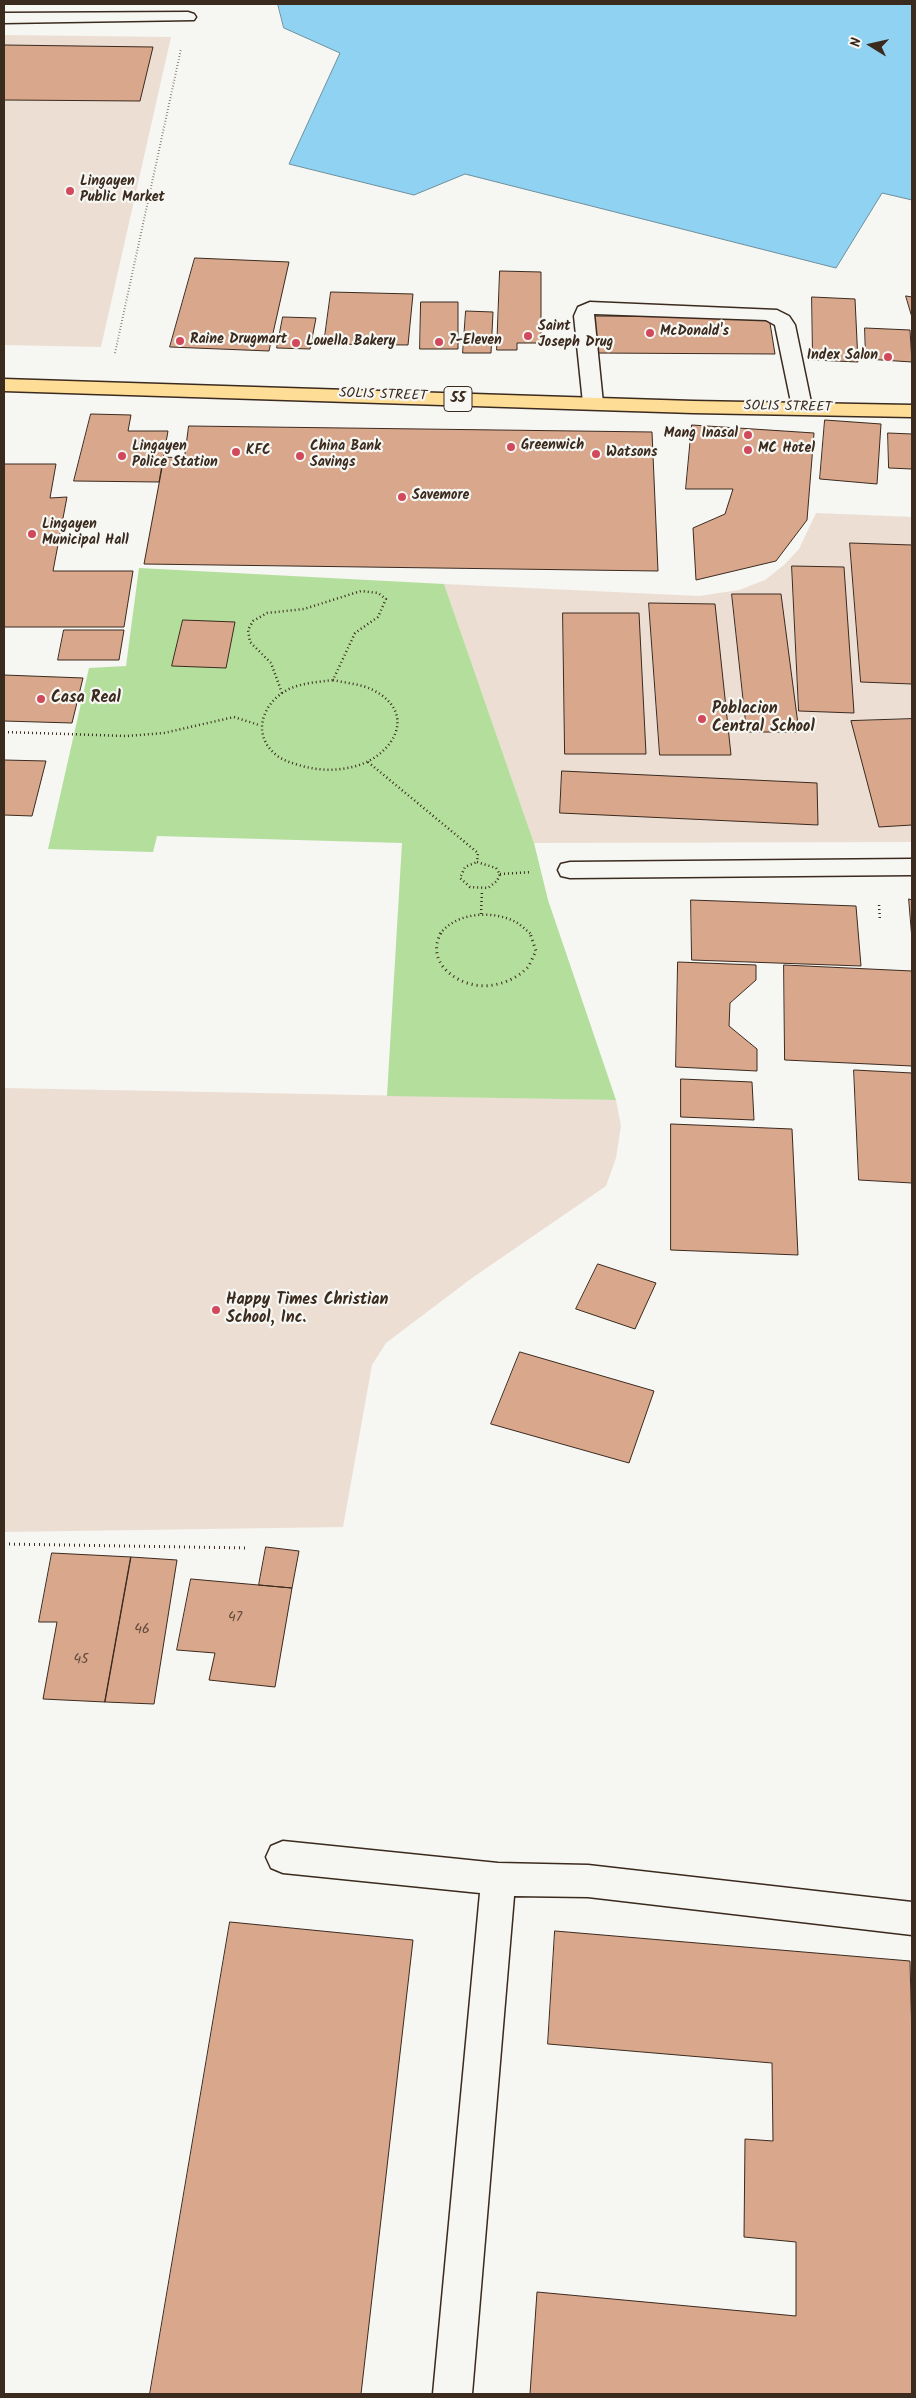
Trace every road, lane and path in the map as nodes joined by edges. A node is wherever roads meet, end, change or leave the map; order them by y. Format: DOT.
graph roads {
  1 [pos="81,11"];
  2 [pos="188,17"];
  3 [pos="4,18"];
  4 [pos="4,385"];
  5 [pos="108,388"];
  6 [pos="593,403"];
  7 [pos="802,407"];
  8 [pos="912,411"];
  9 [pos="333,680"];
  10 [pos="282,693"];
  11 [pos="259,725"];
  12 [pos="4,732"];
  13 [pos="368,762"];
  14 [pos="477,862"];
  15 [pos="912,867"];
  16 [pos="570,870"];
  17 [pos="482,890"];
  18 [pos="481,914"];
  19 [pos="4,1544"];
  20 [pos="248,1548"];
  21 [pos="283,1857"];
  22 [pos="498,1878"];
  23 [pos="912,1919"];
  24 [pos="452,2394"];
  1 -- 2 [label="lane"];
  1 -- 3 [label="lane"];
  2 -- 5 [label="path"];
  4 -- 5 [label="highway, SOLIS STREET / 55"];
  5 -- 6 [label="highway, SOLIS STREET / 55"];
  6 -- 7 [label="highway, SOLIS STREET / 55"];
  6 -- 7 [label="lane"];
  7 -- 8 [label="highway, SOLIS STREET / 55"];
  9 -- 10 [label="path"];
  9 -- 10 [label="path"];
  9 -- 13 [label="path"];
  10 -- 11 [label="path"];
  11 -- 12 [label="path"];
  11 -- 13 [label="path"];
  13 -- 14 [label="path"];
  14 -- 17 [label="path"];
  14 -- 17 [label="path"];
  15 -- 16 [label="lane"];
  17 -- 18 [label="path"];
  18 -- 18 [label="path"];
  19 -- 20 [label="path"];
  21 -- 22 [label="lane"];
  22 -- 23 [label="lane"];
  22 -- 24 [label="lane"];
}
